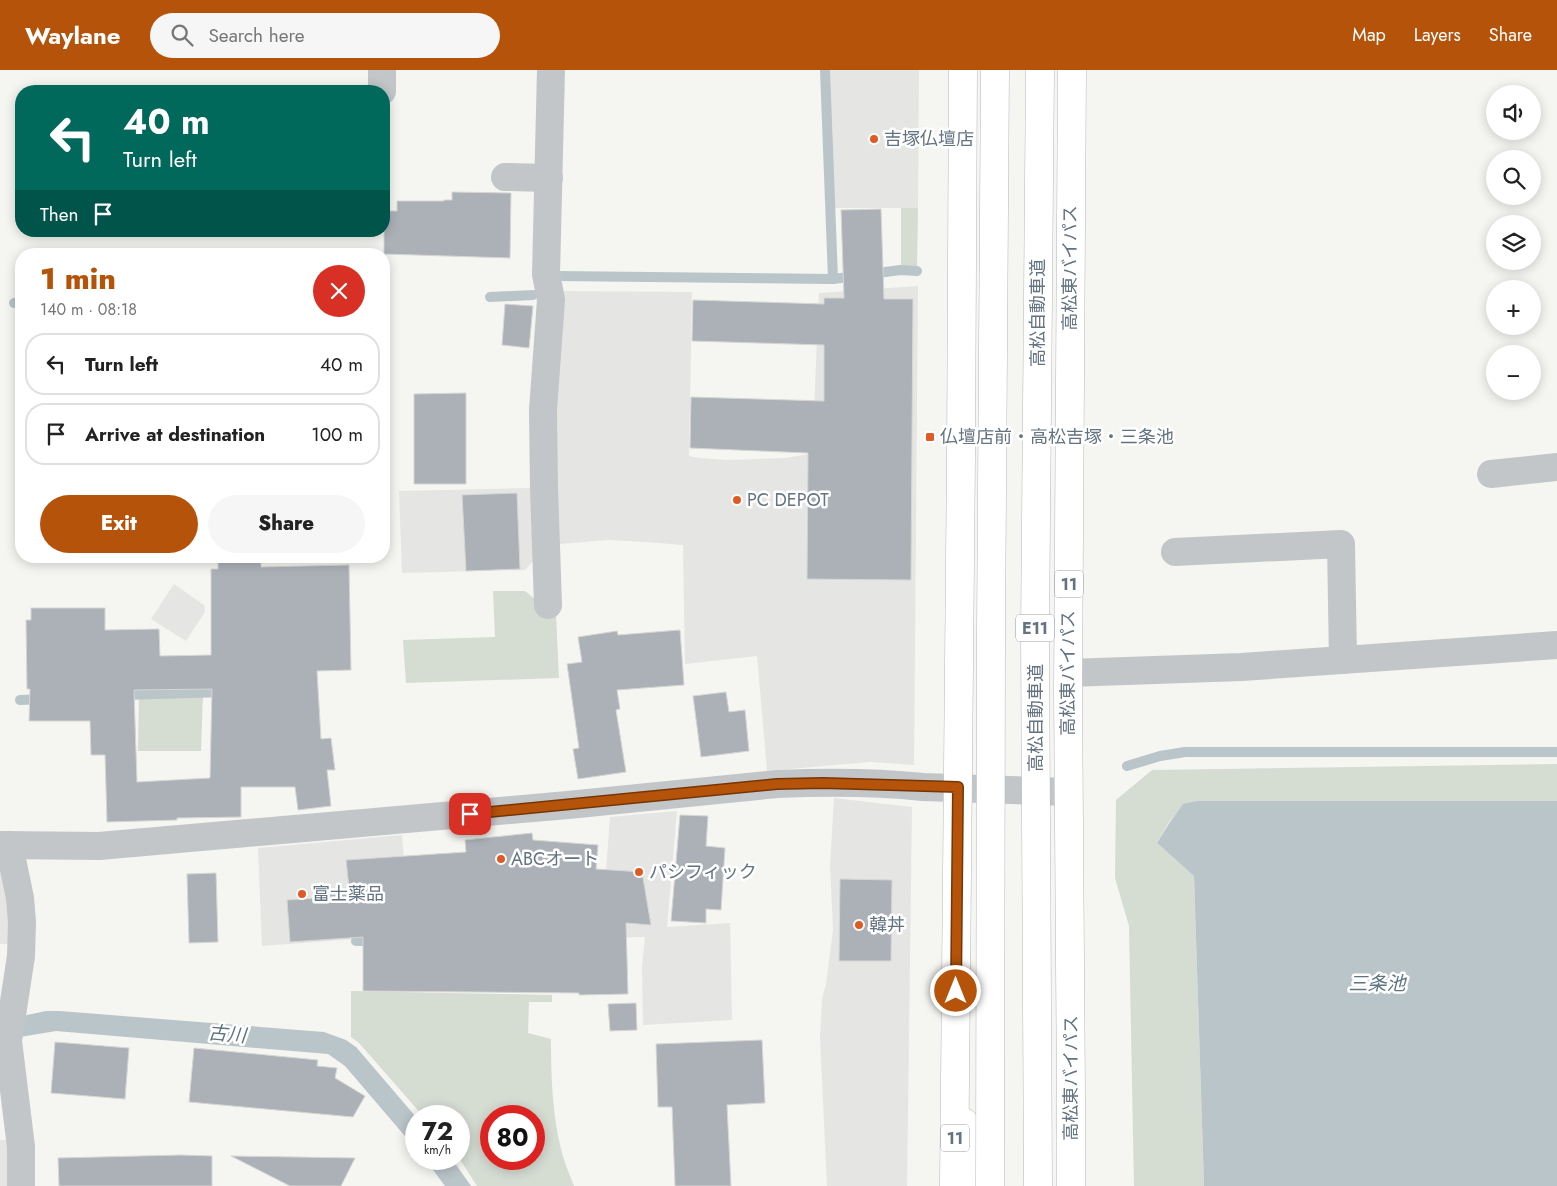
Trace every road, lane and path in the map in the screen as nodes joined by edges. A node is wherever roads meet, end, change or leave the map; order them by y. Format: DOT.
graph roads {
  1 [pos="382,70"];
  2 [pos="551,70"];
  3 [pos="963,70"];
  4 [pos="995,70"];
  5 [pos="1040,70"];
  6 [pos="1072,70"];
  7 [pos="382,85"];
  8 [pos="505,177"];
  9 [pos="548,178"];
  10 [pos="1557,467"];
  11 [pos="1491,474"];
  12 [pos="1176,552"];
  13 [pos="548,604"];
  14 [pos="1557,645"];
  15 [pos="1343,660"];
  16 [pos="1068,674"];
  17 [pos="958,787"];
  18 [pos="1068,792"];
  19 [pos="4,845"];
  20 [pos="955,1090"];
  21 [pos="1071,1098"];
  22 [pos="21,1186"];
  23 [pos="954,1186"];
  24 [pos="981,1186"];
  25 [pos="990,1186"];
  26 [pos="1038,1186"];
  27 [pos="1047,1186"];
  28 [pos="1071,1186"];
  1 -- 7 [label="street"];
  2 -- 9 [label="street"];
  3 -- 17 [label="highway, 11"];
  4 -- 25 [label="highway, E11, bridge"];
  5 -- 26 [label="highway, 高松自動車道 / E11, bridge"];
  6 -- 16 [label="highway, 高松東バイパス / 11"];
  8 -- 9 [label="street"];
  9 -- 13 [label="street"];
  10 -- 11 [label="street"];
  12 -- 15 [label="street"];
  14 -- 15 [label="street"];
  15 -- 16 [label="street"];
  16 -- 18 [label="highway, 高松東バイパス / 11"];
  17 -- 18 [label="street"];
  17 -- 19 [label="street"];
  17 -- 20 [label="highway, 11"];
  18 -- 21 [label="highway, 高松東バイパス / 11"];
  19 -- 22 [label="street"];
  20 -- 23 [label="highway, 11"];
  20 -- 24 [label="highway"];
  21 -- 27 [label="highway"];
  21 -- 28 [label="highway, 高松東バイパス / 11"];
}
